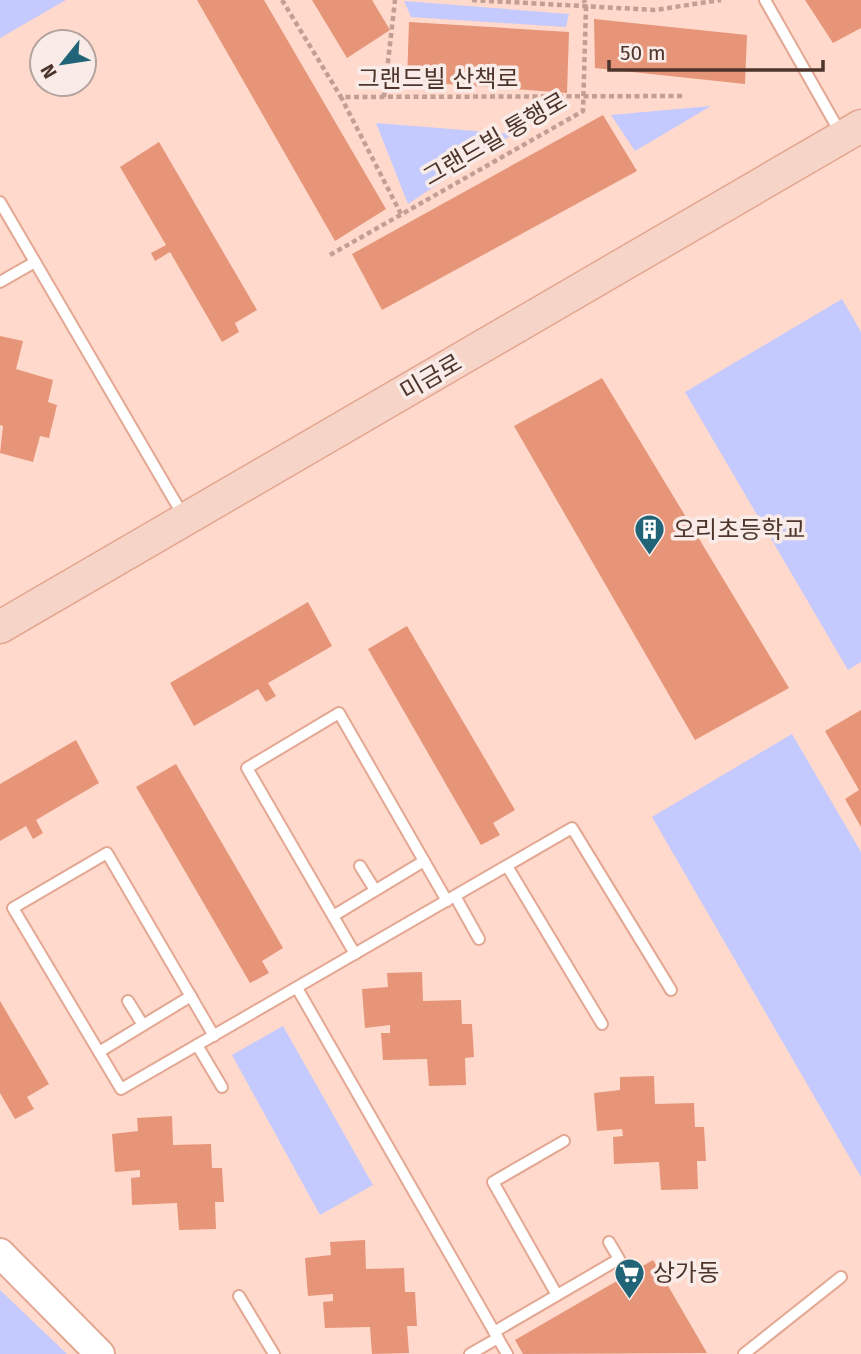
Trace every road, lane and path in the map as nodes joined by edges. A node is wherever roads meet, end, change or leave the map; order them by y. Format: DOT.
graph roads {
  1 [pos="282,0"];
  2 [pos="395,0"];
  3 [pos="472,0"];
  4 [pos="584,0"];
  5 [pos="721,0"];
  6 [pos="765,0"];
  7 [pos="586,7"];
  8 [pos="685,96"];
  9 [pos="341,97"];
  10 [pos="384,97"];
  11 [pos="583,97"];
  12 [pos="852,131"];
  13 [pos="0,202"];
  14 [pos="401,214"];
  15 [pos="330,254"];
  16 [pos="35,262"];
  17 [pos="0,282"];
  18 [pos="186,520"];
  19 [pos="0,627"];
  20 [pos="424,861"];
  21 [pos="360,866"];
  22 [pos="507,866"];
  23 [pos="374,890"];
  24 [pos="451,898"];
  25 [pos="332,916"];
  26 [pos="479,939"];
  27 [pos="355,954"];
  28 [pos="297,988"];
  29 [pos="671,990"];
  30 [pos="191,996"];
  31 [pos="128,1001"];
  32 [pos="602,1024"];
  33 [pos="143,1025"];
  34 [pos="214,1036"];
  35 [pos="197,1045"];
  36 [pos="99,1052"];
  37 [pos="222,1087"];
  38 [pos="564,1141"];
  39 [pos="609,1242"];
  40 [pos="0,1253"];
  41 [pos="841,1277"];
  42 [pos="557,1295"];
  43 [pos="239,1296"];
  44 [pos="496,1335"];
  45 [pos="100,1354"];
  46 [pos="274,1354"];
  47 [pos="470,1354"];
  48 [pos="507,1354"];
  49 [pos="744,1354"];
  1 -- 9 [label="path"];
  2 -- 10 [label="path"];
  3 -- 7 [label="path"];
  4 -- 7 [label="path, 그랜드빌 통행로"];
  5 -- 7 [label="path"];
  6 -- 12 [label="lane"];
  7 -- 11 [label="path, 그랜드빌 통행로"];
  8 -- 11 [label="path, 그랜드빌 산책로"];
  9 -- 10 [label="path, 그랜드빌 산책로"];
  9 -- 14 [label="path, 그랜드빌 산책로"];
  10 -- 11 [label="path, 그랜드빌 산책로"];
  11 -- 14 [label="path, 그랜드빌 통행로"];
  12 -- 18 [label="main road, 미금로"];
  13 -- 16 [label="lane"];
  14 -- 15 [label="path, 그랜드빌 통행로"];
  16 -- 17 [label="lane"];
  16 -- 18 [label="lane"];
  18 -- 19 [label="main road, 미금로"];
  20 -- 23 [label="lane"];
  20 -- 24 [label="lane"];
  20 -- 25 [label="lane"];
  21 -- 23 [label="lane"];
  22 -- 24 [label="lane"];
  22 -- 29 [label="lane"];
  22 -- 32 [label="lane"];
  23 -- 25 [label="lane"];
  24 -- 26 [label="lane"];
  24 -- 27 [label="lane"];
  25 -- 27 [label="lane"];
  27 -- 28 [label="lane"];
  28 -- 34 [label="lane"];
  28 -- 44 [label="lane"];
  30 -- 33 [label="lane"];
  30 -- 34 [label="lane"];
  30 -- 36 [label="lane"];
  31 -- 33 [label="lane"];
  33 -- 36 [label="lane"];
  34 -- 35 [label="lane"];
  35 -- 36 [label="lane"];
  35 -- 37 [label="lane"];
  38 -- 42 [label="lane"];
  39 -- 42 [label="lane"];
  40 -- 45 [label="street"];
  41 -- 49 [label="lane"];
  42 -- 44 [label="lane"];
  43 -- 46 [label="lane"];
  44 -- 47 [label="lane"];
  44 -- 48 [label="lane"];
}
